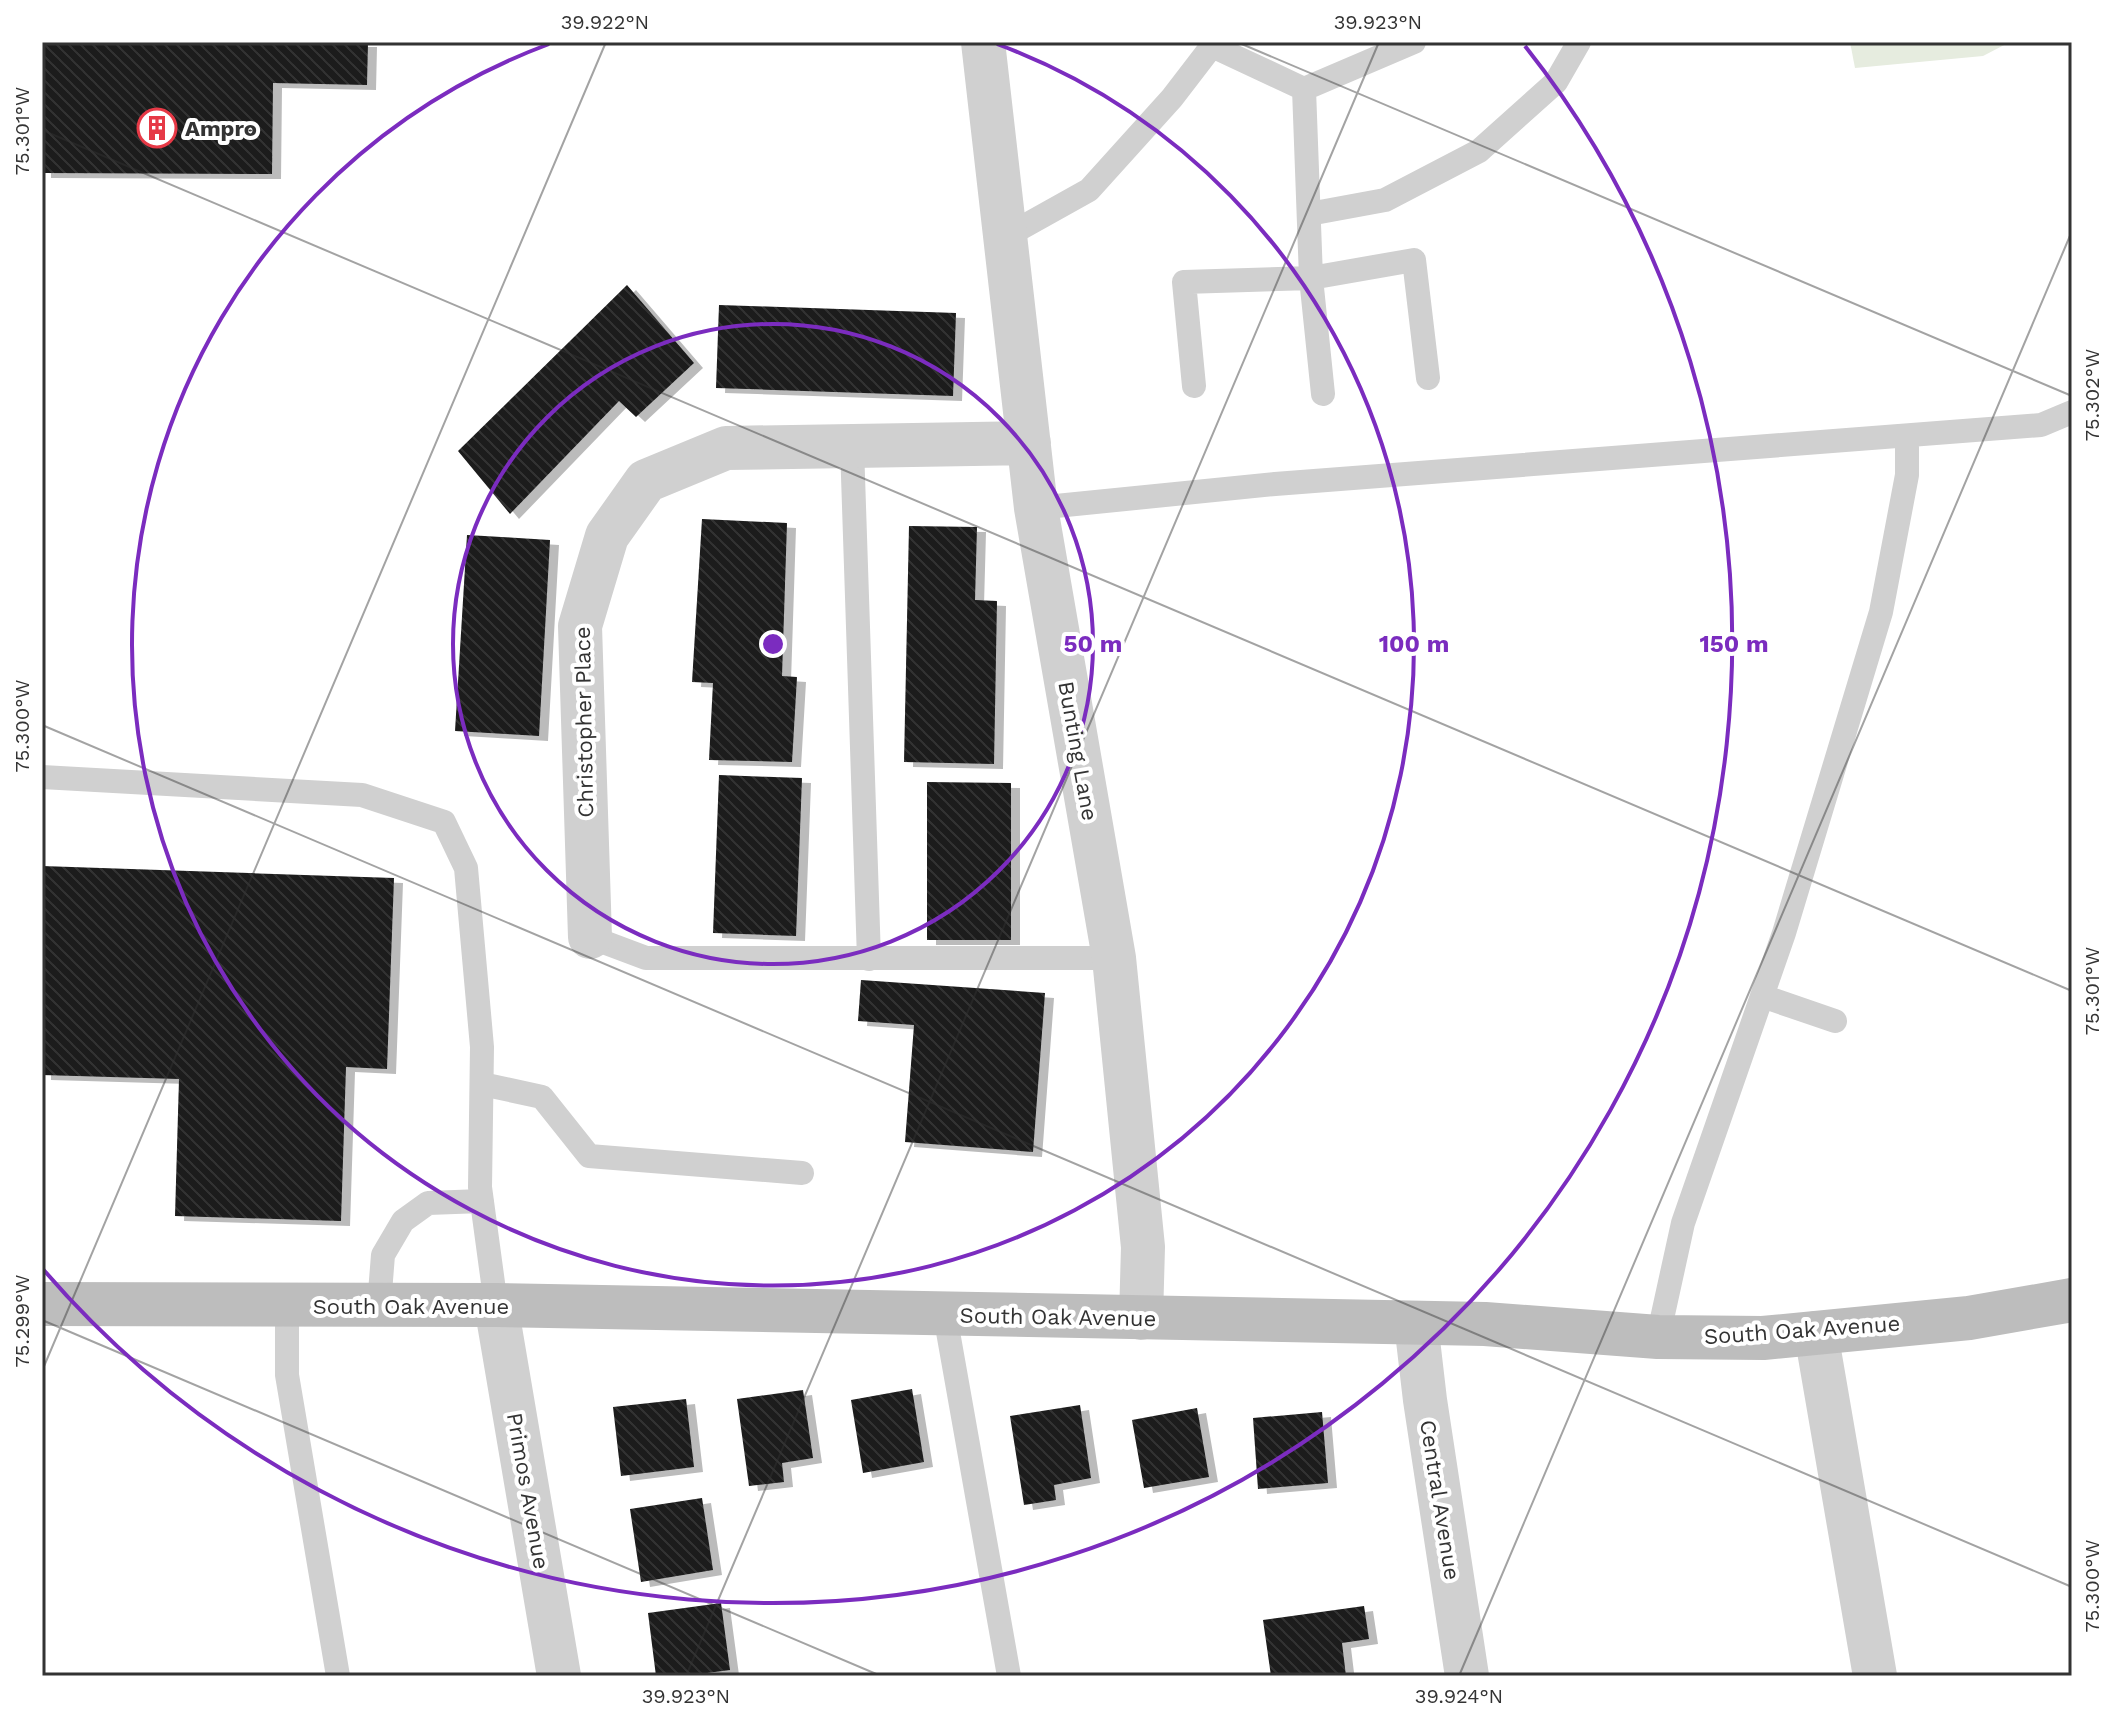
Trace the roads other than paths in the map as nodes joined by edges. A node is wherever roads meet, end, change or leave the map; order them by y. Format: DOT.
graph roads {
  1 [pos="983,42"];
  2 [pos="1414,42"];
  3 [pos="1579,42"];
  4 [pos="1214,44"];
  5 [pos="1304,89"];
  6 [pos="1309,214"];
  7 [pos="1005,237"];
  8 [pos="1311,278"];
  9 [pos="1428,378"];
  10 [pos="1194,386"];
  11 [pos="1323,394"];
  12 [pos="2072,412"];
  13 [pos="1907,436"];
  14 [pos="1029,443"];
  15 [pos="852,446"];
  16 [pos="1036,508"];
  17 [pos="42,777"];
  18 [pos="590,937"];
  19 [pos="1114,958"];
  20 [pos="869,959"];
  21 [pos="1762,996"];
  22 [pos="1835,1021"];
  23 [pos="482,1084"];
  24 [pos="802,1173"];
  25 [pos="482,1201"];
  26 [pos="2072,1300"];
  27 [pos="42,1304"];
  28 [pos="287,1305"];
  29 [pos="379,1305"];
  30 [pos="496,1305"];
  31 [pos="945,1315"];
  32 [pos="1141,1318"];
  33 [pos="1416,1323"];
  34 [pos="1816,1333"];
  35 [pos="1658,1337"];
  36 [pos="338,1676"];
  37 [pos="559,1676"];
  38 [pos="1009,1676"];
  39 [pos="1467,1676"];
  40 [pos="1875,1676"];
  1 -- 7 [label="street, Bunting Lane"];
  2 -- 5 [label="lane"];
  3 -- 6 [label="lane"];
  4 -- 5 [label="lane"];
  4 -- 7 [label="lane"];
  5 -- 6 [label="lane"];
  6 -- 8 [label="lane"];
  7 -- 14 [label="street, Bunting Lane"];
  8 -- 9 [label="lane"];
  8 -- 10 [label="lane"];
  8 -- 11 [label="lane"];
  12 -- 13 [label="lane"];
  13 -- 16 [label="lane"];
  13 -- 21 [label="lane"];
  14 -- 15 [label="street, Christopher Place"];
  14 -- 16 [label="street, Bunting Lane"];
  15 -- 18 [label="street, Christopher Place"];
  15 -- 20 [label="lane"];
  16 -- 19 [label="street, Bunting Lane"];
  17 -- 23 [label="lane"];
  18 -- 20 [label="lane"];
  19 -- 20 [label="lane"];
  19 -- 32 [label="street, Bunting Lane"];
  21 -- 22 [label="lane"];
  21 -- 35 [label="lane"];
  23 -- 24 [label="lane"];
  23 -- 25 [label="lane"];
  25 -- 29 [label="lane"];
  25 -- 30 [label="lane"];
  26 -- 34 [label="main road, South Oak Avenue"];
  27 -- 28 [label="main road, South Oak Avenue"];
  28 -- 29 [label="main road, South Oak Avenue"];
  28 -- 36 [label="lane"];
  29 -- 30 [label="main road, South Oak Avenue"];
  30 -- 31 [label="main road, South Oak Avenue"];
  30 -- 37 [label="street, Primos Avenue"];
  31 -- 32 [label="main road, South Oak Avenue"];
  31 -- 38 [label="lane"];
  32 -- 33 [label="main road, South Oak Avenue"];
  33 -- 35 [label="main road, South Oak Avenue"];
  33 -- 39 [label="street, Central Avenue"];
  34 -- 35 [label="main road, South Oak Avenue"];
  34 -- 40 [label="street"];
}
